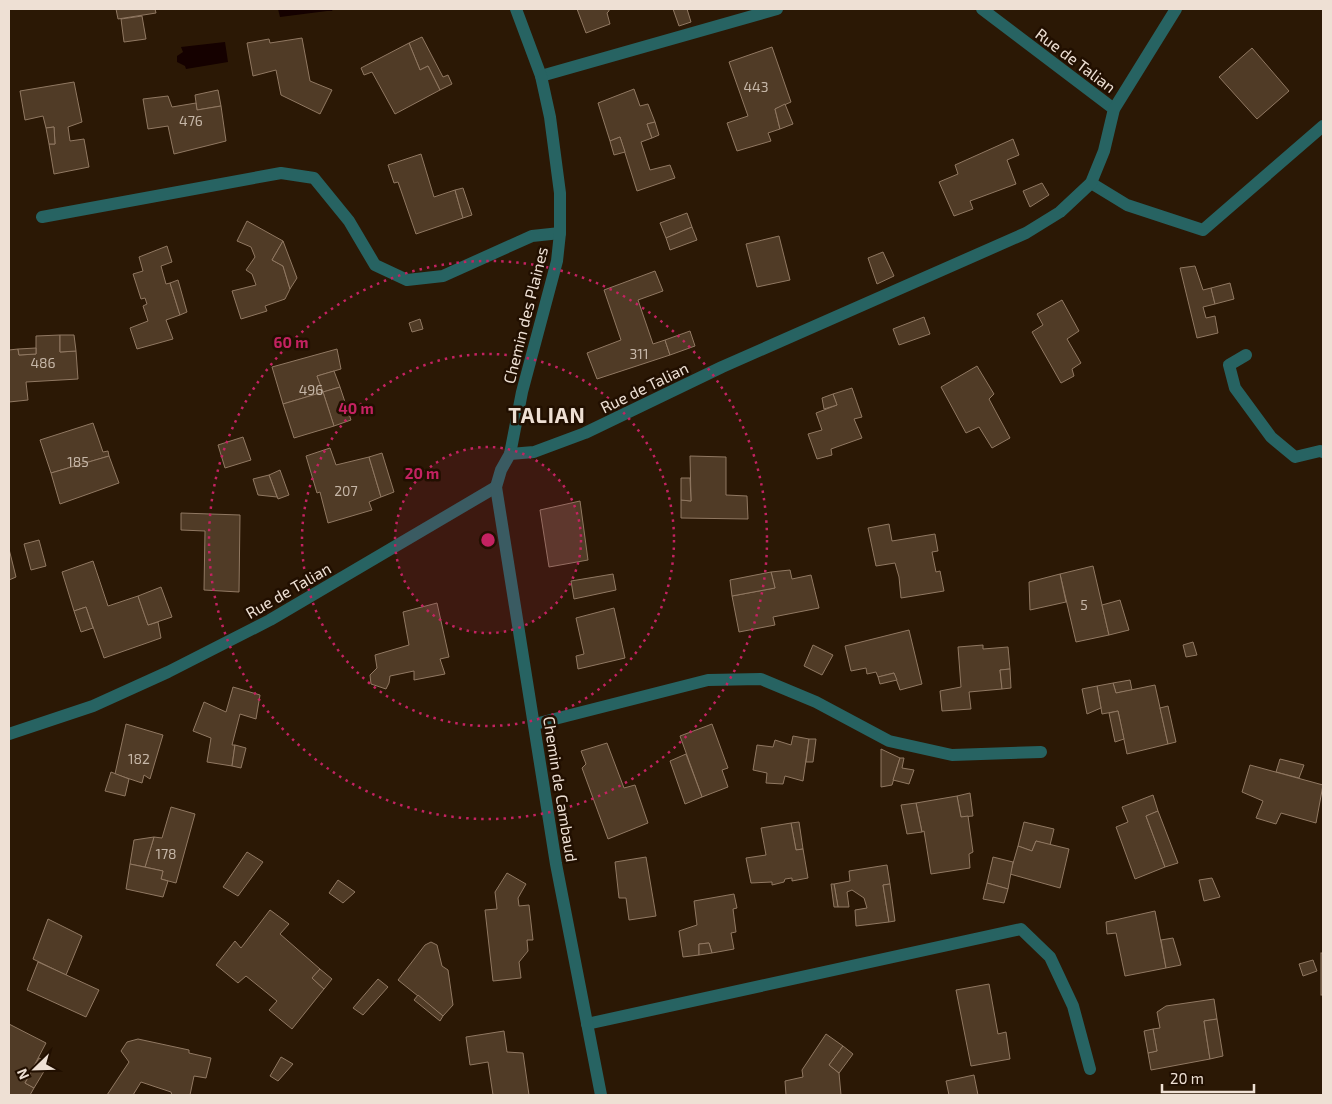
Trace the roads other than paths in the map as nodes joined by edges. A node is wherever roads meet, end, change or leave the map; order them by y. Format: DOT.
graph roads {
  1 [pos="516,9"];
  2 [pos="777,9"];
  3 [pos="982,9"];
  4 [pos="1176,9"];
  5 [pos="542,76"];
  6 [pos="1114,109"];
  7 [pos="1323,126"];
  8 [pos="1091,183"];
  9 [pos="42,217"];
  10 [pos="560,233"];
  11 [pos="1246,355"];
  12 [pos="1323,452"];
  13 [pos="510,454"];
  14 [pos="496,487"];
  15 [pos="535,724"];
  16 [pos="9,734"];
  17 [pos="1041,752"];
  18 [pos="587,1024"];
  19 [pos="1090,1069"];
  20 [pos="601,1095"];
  1 -- 5 [label="street, Chemin des Plaines"];
  2 -- 5 [label="street"];
  3 -- 6 [label="street, Rue de Talian"];
  4 -- 6 [label="street"];
  5 -- 10 [label="street, Chemin des Plaines"];
  6 -- 8 [label="street, Rue de Talian"];
  7 -- 8 [label="street"];
  8 -- 13 [label="street, Rue de Talian"];
  9 -- 10 [label="street"];
  10 -- 13 [label="street, Chemin des Plaines"];
  11 -- 12 [label="street"];
  13 -- 14 [label="street"];
  14 -- 15 [label="street, Chemin de Cambaud"];
  14 -- 16 [label="street, Rue de Talian"];
  15 -- 17 [label="street"];
  15 -- 18 [label="street, Chemin de Cambaud"];
  18 -- 19 [label="street"];
  18 -- 20 [label="street, Chemin de Cambaud"];
}
